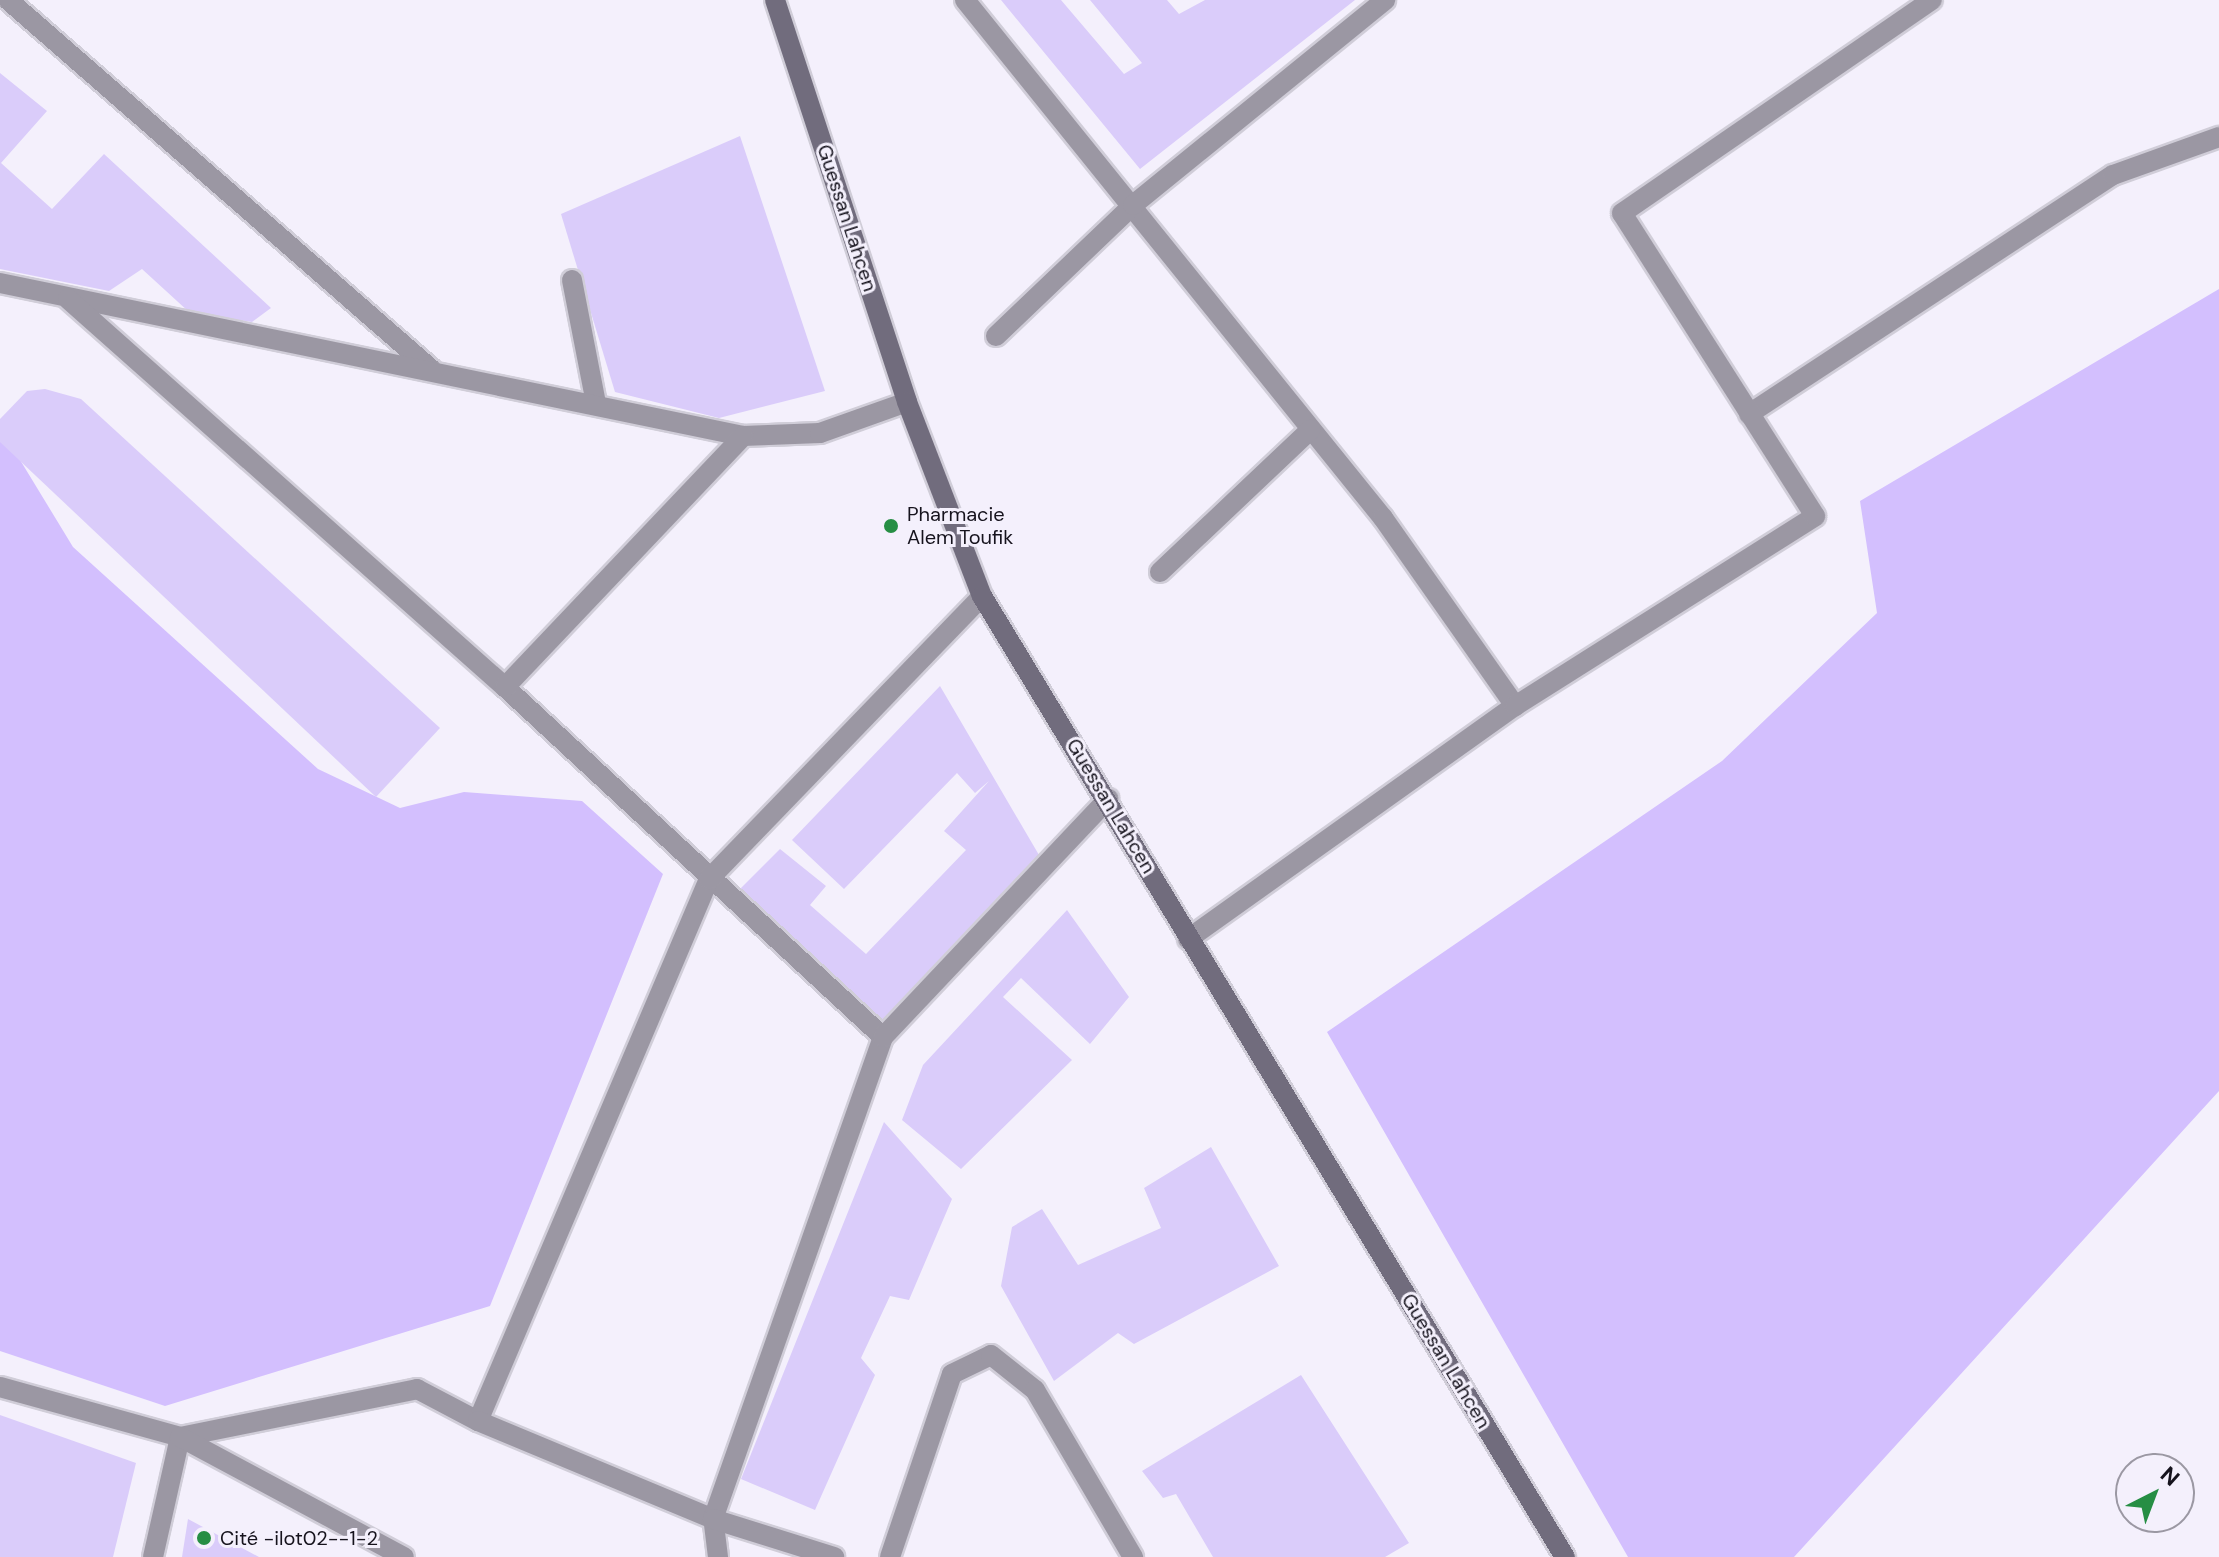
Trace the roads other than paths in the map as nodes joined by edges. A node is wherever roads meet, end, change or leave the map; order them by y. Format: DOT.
graph roads {
  1 [pos="8,0"];
  2 [pos="775,0"];
  3 [pos="965,0"];
  4 [pos="1385,0"];
  5 [pos="1932,0"];
  6 [pos="2219,137"];
  7 [pos="1133,205"];
  8 [pos="572,280"];
  9 [pos="0,283"];
  10 [pos="68,299"];
  11 [pos="996,336"];
  12 [pos="431,369"];
  13 [pos="907,402"];
  14 [pos="596,403"];
  15 [pos="1749,414"];
  16 [pos="1310,430"];
  17 [pos="743,436"];
  18 [pos="1160,572"];
  19 [pos="982,596"];
  20 [pos="505,687"];
  21 [pos="1515,706"];
  22 [pos="1108,799"];
  23 [pos="709,879"];
  24 [pos="1188,939"];
  25 [pos="883,1037"];
  26 [pos="0,1387"];
  27 [pos="478,1421"];
  28 [pos="180,1437"];
  29 [pos="713,1519"];
  30 [pos="153,1557"];
  31 [pos="404,1557"];
  32 [pos="718,1557"];
  33 [pos="834,1557"];
  34 [pos="890,1557"];
  35 [pos="1133,1557"];
  36 [pos="1565,1557"];
  1 -- 12 [label="street"];
  2 -- 13 [label="main road, Guessan Lahcen"];
  3 -- 7 [label="street"];
  4 -- 7 [label="street"];
  5 -- 15 [label="street"];
  6 -- 15 [label="street"];
  7 -- 11 [label="street"];
  7 -- 16 [label="street"];
  8 -- 14 [label="street"];
  9 -- 10 [label="street"];
  10 -- 12 [label="street"];
  10 -- 20 [label="street"];
  12 -- 14 [label="street"];
  13 -- 17 [label="street"];
  13 -- 19 [label="main road, Guessan Lahcen"];
  14 -- 17 [label="street"];
  15 -- 21 [label="street"];
  16 -- 18 [label="street"];
  16 -- 21 [label="street"];
  17 -- 20 [label="street"];
  19 -- 22 [label="main road, Guessan Lahcen"];
  19 -- 23 [label="street"];
  20 -- 23 [label="street"];
  21 -- 24 [label="street"];
  22 -- 24 [label="main road, Guessan Lahcen"];
  22 -- 25 [label="street"];
  23 -- 25 [label="street"];
  23 -- 27 [label="street"];
  24 -- 36 [label="main road, Guessan Lahcen"];
  25 -- 29 [label="street"];
  26 -- 28 [label="street"];
  27 -- 28 [label="street"];
  27 -- 29 [label="street"];
  28 -- 30 [label="street"];
  28 -- 31 [label="street"];
  29 -- 32 [label="street"];
  29 -- 33 [label="street"];
  34 -- 35 [label="street"];
}
